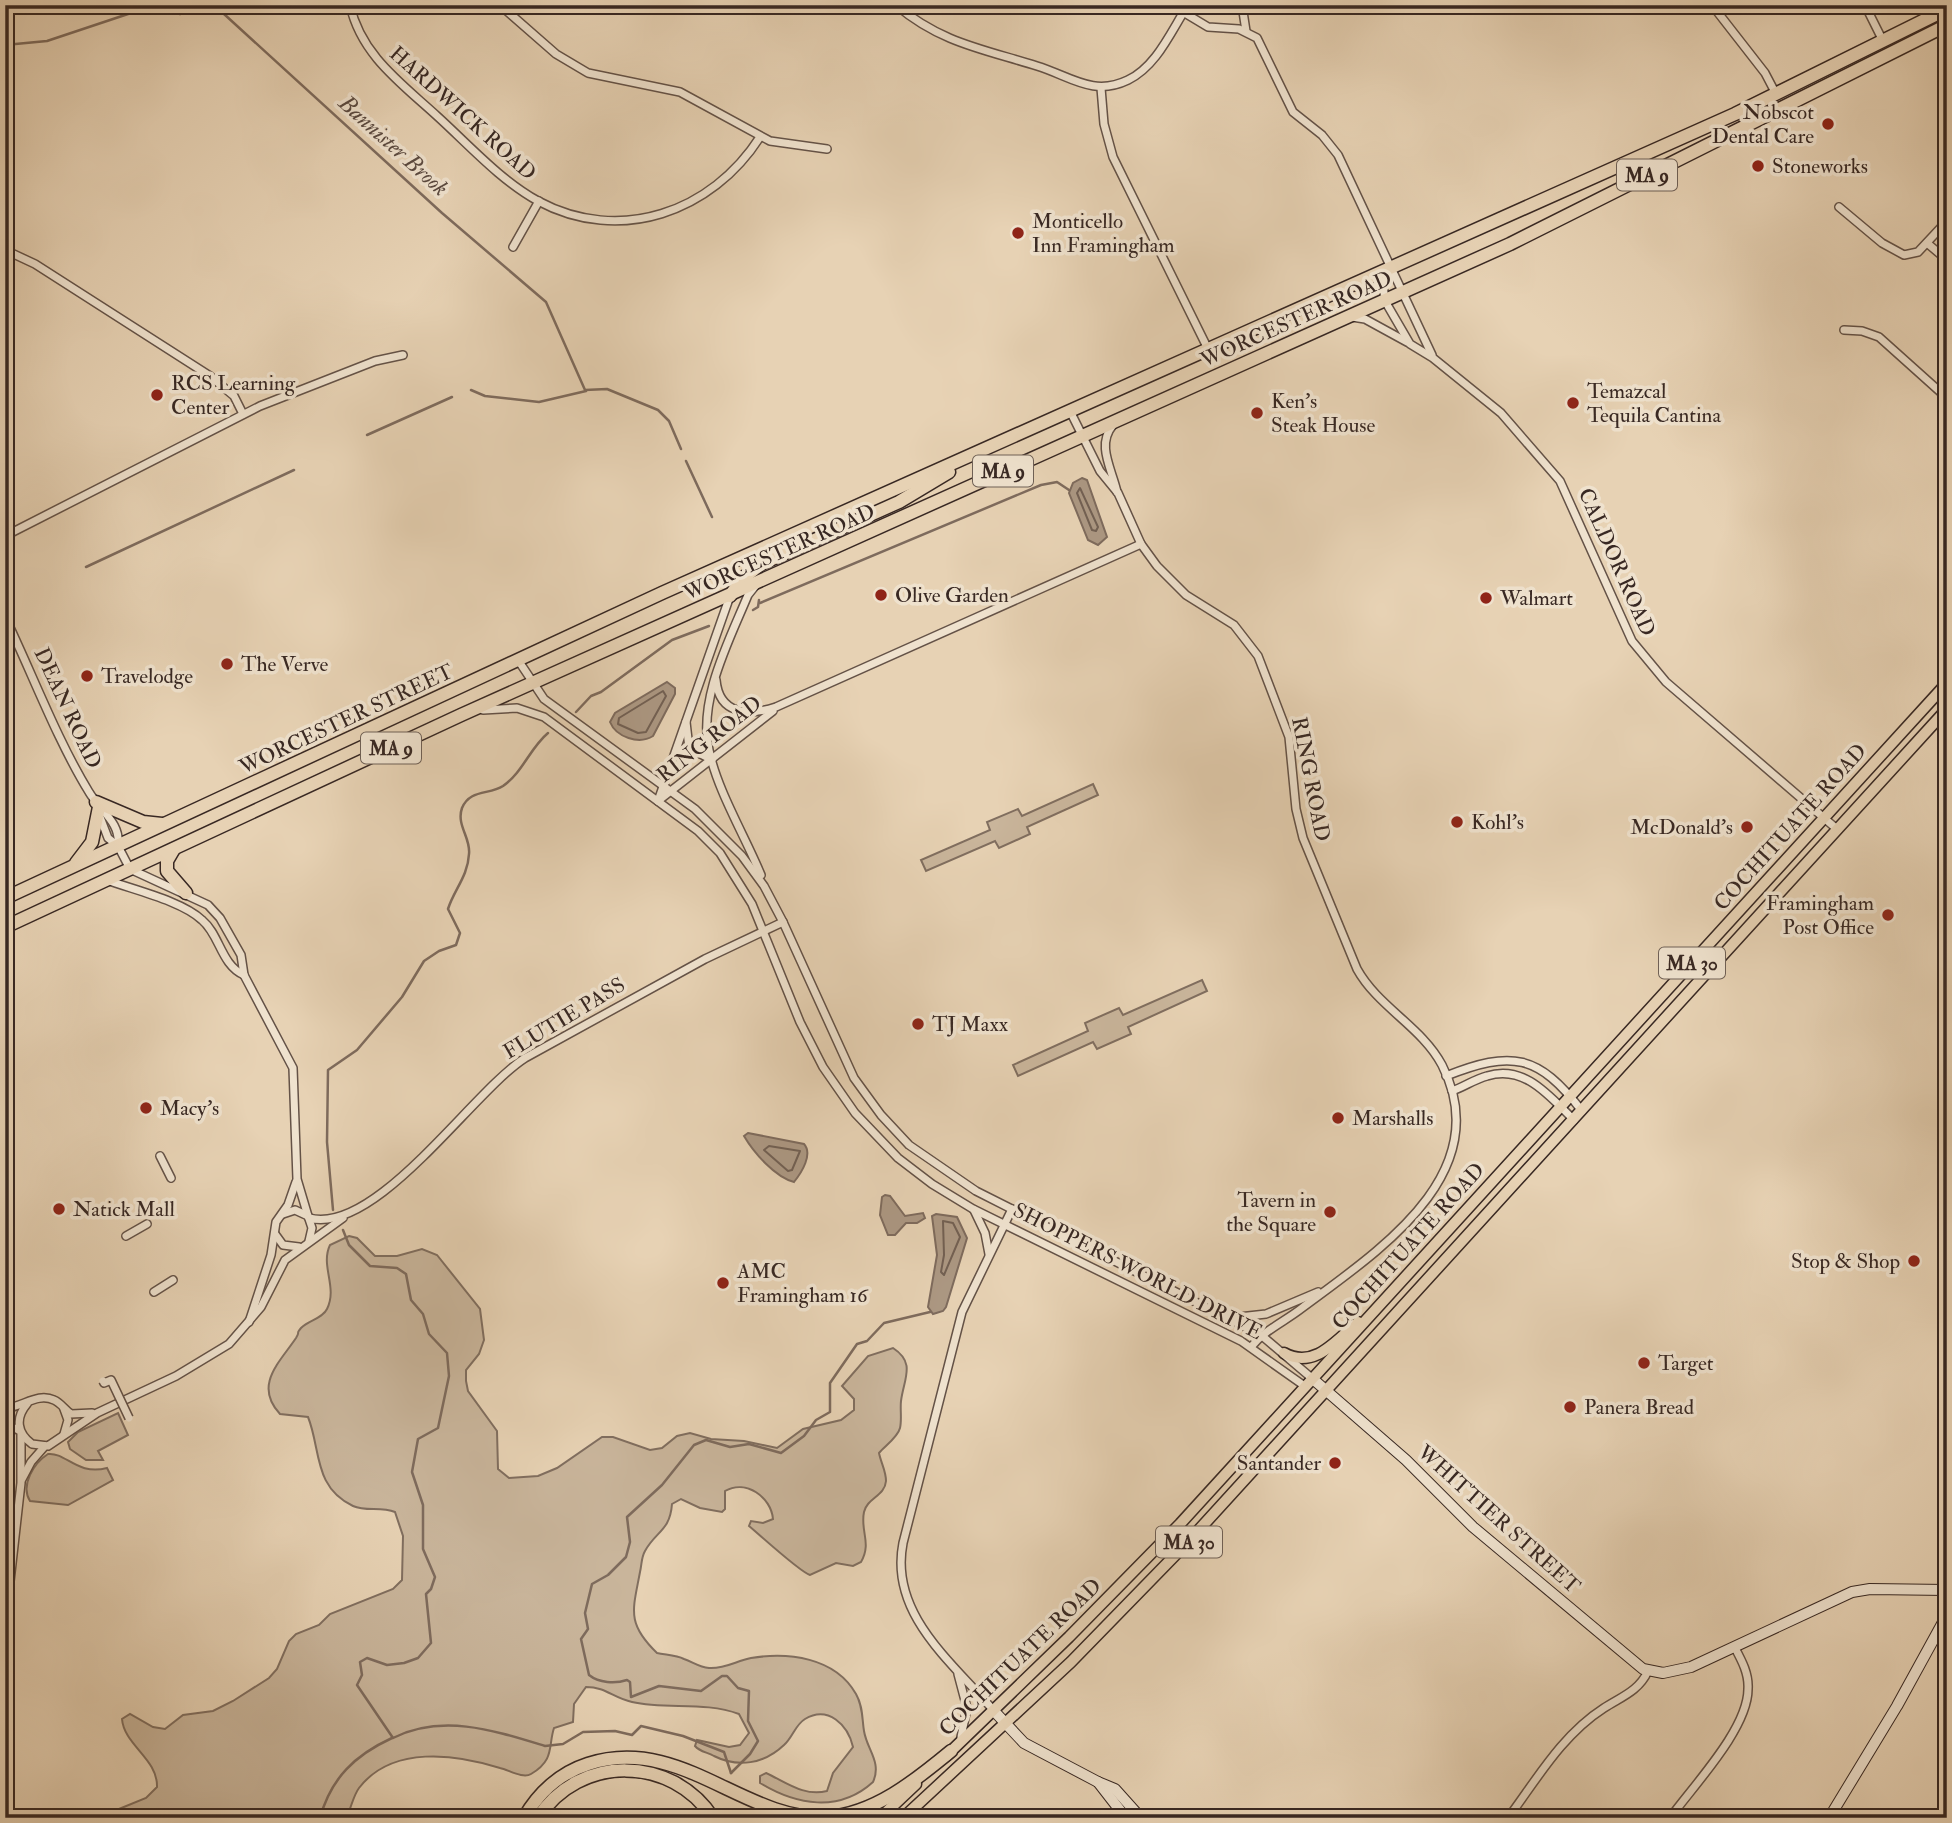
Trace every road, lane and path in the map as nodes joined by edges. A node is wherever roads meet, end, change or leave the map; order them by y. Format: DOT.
graph roads {
  1 [pos="350,5"];
  2 [pos="500,5"];
  3 [pos="895,5"];
  4 [pos="1242,5"];
  5 [pos="1712,5"];
  6 [pos="1865,5"];
  7 [pos="1185,9"];
  8 [pos="1947,9"];
  9 [pos="1947,25"];
  10 [pos="1247,31"];
  11 [pos="1883,41"];
  12 [pos="1101,88"];
  13 [pos="1776,94"];
  14 [pos="760,137"];
  15 [pos="827,149"];
  16 [pos="539,201"];
  17 [pos="1839,207"];
  18 [pos="1947,221"];
  19 [pos="1927,243"];
  20 [pos="513,247"];
  21 [pos="5,250"];
  22 [pos="1947,260"];
  23 [pos="1390,268"];
  24 [pos="1402,293"];
  25 [pos="1385,300"];
  26 [pos="1344,318"];
  27 [pos="1844,330"];
  28 [pos="1410,344"];
  29 [pos="1208,349"];
  30 [pos="403,355"];
  31 [pos="1433,358"];
  32 [pos="1947,398"];
  33 [pos="1070,411"];
  34 [pos="243,414"];
  35 [pos="1122,417"];
  36 [pos="1082,435"];
  37 [pos="975,454"];
  38 [pos="1118,493"];
  39 [pos="5,536"];
  40 [pos="1141,544"];
  41 [pos="703,575"];
  42 [pos="765,580"];
  43 [pos="730,596"];
  44 [pos="5,617"];
  45 [pos="518,660"];
  46 [pos="716,680"];
  47 [pos="532,683"];
  48 [pos="1947,683"];
  49 [pos="782,705"];
  50 [pos="1947,709"];
  51 [pos="687,714"];
  52 [pos="461,715"];
  53 [pos="712,760"];
  54 [pos="661,785"];
  55 [pos="671,792"];
  56 [pos="658,801"];
  57 [pos="99,807"];
  58 [pos="1824,818"];
  59 [pos="166,824"];
  60 [pos="1838,830"];
  61 [pos="118,846"];
  62 [pos="174,849"];
  63 [pos="69,869"];
  64 [pos="130,869"];
  65 [pos="107,880"];
  66 [pos="186,893"];
  67 [pos="5,898"];
  68 [pos="770,898"];
  69 [pos="783,922"];
  70 [pos="5,927"];
  71 [pos="764,931"];
  72 [pos="244,975"];
  73 [pos="1446,1076"];
  74 [pos="1452,1091"];
  75 [pos="1571,1096"];
  76 [pos="1560,1107"];
  77 [pos="1582,1111"];
  78 [pos="1574,1120"];
  79 [pos="160,1156"];
  80 [pos="171,1178"];
  81 [pos="297,1179"];
  82 [pos="356,1207"];
  83 [pos="973,1209"];
  84 [pos="1012,1209"];
  85 [pos="283,1214"];
  86 [pos="308,1217"];
  87 [pos="147,1224"];
  88 [pos="1004,1225"];
  89 [pos="275,1231"];
  90 [pos="126,1236"];
  91 [pos="305,1243"];
  92 [pos="989,1255"];
  93 [pos="173,1280"];
  94 [pos="1331,1285"];
  95 [pos="1399,1285"];
  96 [pos="154,1292"];
  97 [pos="1224,1316"];
  98 [pos="249,1322"];
  99 [pos="1261,1335"];
  100 [pos="1251,1347"];
  101 [pos="1284,1353"];
  102 [pos="103,1381"];
  103 [pos="1310,1384"];
  104 [pos="1327,1392"];
  105 [pos="27,1404"];
  106 [pos="5,1408"];
  107 [pos="63,1408"];
  108 [pos="103,1410"];
  109 [pos="129,1418"];
  110 [pos="5,1423"];
  111 [pos="21,1432"];
  112 [pos="64,1435"];
  113 [pos="45,1446"];
  114 [pos="21,1483"];
  115 [pos="1947,1590"];
  116 [pos="1947,1615"];
  117 [pos="5,1626"];
  118 [pos="1735,1648"];
  119 [pos="951,1661"];
  120 [pos="1648,1671"];
  121 [pos="994,1711"];
  122 [pos="1006,1724"];
  123 [pos="951,1751"];
  124 [pos="1098,1782"];
  125 [pos="524,1818"];
  126 [pos="538,1818"];
  127 [pos="713,1818"];
  128 [pos="880,1818"];
  129 [pos="903,1818"];
  130 [pos="1126,1818"];
  131 [pos="1141,1818"];
  132 [pos="1508,1818"];
  133 [pos="1670,1818"];
  134 [pos="1829,1818"];
  1 -- 16 [label="street, HARDWICK ROAD"];
  2 -- 14 [label="street"];
  3 -- 12 [label="street"];
  4 -- 10 [label="street"];
  5 -- 13 [label="street"];
  6 -- 11 [label="street"];
  7 -- 10 [label="street"];
  7 -- 12 [label="street"];
  8 -- 11 [label="highway, WORCESTER ROAD / MA 9"];
  9 -- 24 [label="highway, WORCESTER ROAD / MA 9"];
  10 -- 23 [label="street, CALDOR ROAD"];
  11 -- 13 [label="highway, WORCESTER ROAD / MA 9"];
  12 -- 29 [label="street"];
  13 -- 23 [label="highway, WORCESTER ROAD / MA 9"];
  14 -- 15 [label="street"];
  14 -- 16 [label="street, HARDWICK ROAD"];
  16 -- 20 [label="street"];
  17 -- 19 [label="street"];
  18 -- 19 [label="street"];
  19 -- 22 [label="street"];
  21 -- 34 [label="street"];
  23 -- 24 [label="street, CALDOR ROAD"];
  23 -- 25 [label="street"];
  23 -- 29 [label="highway, WORCESTER ROAD / MA 9"];
  24 -- 25 [label="highway, WORCESTER ROAD / MA 9"];
  24 -- 31 [label="street, CALDOR ROAD"];
  25 -- 26 [label="highway, WORCESTER ROAD / MA 9"];
  25 -- 28 [label="street, CALDOR ROAD"];
  26 -- 28 [label="street"];
  26 -- 35 [label="highway, WORCESTER ROAD / MA 9"];
  27 -- 32 [label="street"];
  28 -- 31 [label="street, CALDOR ROAD"];
  29 -- 33 [label="highway, WORCESTER ROAD / MA 9"];
  30 -- 34 [label="street"];
  31 -- 58 [label="street, CALDOR ROAD"];
  33 -- 36 [label="street, RING ROAD"];
  33 -- 37 [label="highway, WORCESTER ROAD / MA 9"];
  34 -- 39 [label="street"];
  35 -- 36 [label="highway, WORCESTER ROAD / MA 9"];
  35 -- 38 [label="street"];
  36 -- 38 [label="street, RING ROAD"];
  36 -- 42 [label="highway, WORCESTER ROAD / MA 9"];
  37 -- 41 [label="highway, WORCESTER ROAD / MA 9"];
  37 -- 43 [label="highway"];
  38 -- 40 [label="street, RING ROAD"];
  40 -- 49 [label="street, RING ROAD"];
  40 -- 73 [label="street, RING ROAD"];
  41 -- 45 [label="highway, WORCESTER STREET / MA 9"];
  42 -- 43 [label="highway, WORCESTER ROAD / MA 9"];
  42 -- 46 [label="street, SHOPPERS WORLD DRIVE"];
  43 -- 47 [label="highway, WORCESTER ROAD / MA 9"];
  43 -- 51 [label="street"];
  44 -- 57 [label="street, DEAN ROAD"];
  45 -- 47 [label="street, SHOPPERS WORLD DRIVE"];
  45 -- 59 [label="highway, WORCESTER STREET / MA 9"];
  46 -- 49 [label="street, RING ROAD"];
  46 -- 53 [label="street, SHOPPERS WORLD DRIVE"];
  47 -- 52 [label="highway, MA 9"];
  47 -- 54 [label="street, SHOPPERS WORLD DRIVE"];
  48 -- 58 [label="main road, COCHITUATE ROAD / MA 30"];
  49 -- 53 [label="street, RING ROAD"];
  50 -- 60 [label="main road, COCHITUATE ROAD / MA 30"];
  51 -- 53 [label="street"];
  51 -- 54 [label="street"];
  52 -- 56 [label="street, SHOPPERS WORLD DRIVE"];
  52 -- 62 [label="highway, MA 9"];
  53 -- 55 [label="street, RING ROAD"];
  53 -- 68 [label="street, SHOPPERS WORLD DRIVE"];
  54 -- 55 [label="street, SHOPPERS WORLD DRIVE"];
  54 -- 56 [label="street"];
  55 -- 56 [label="street, RING ROAD"];
  55 -- 68 [label="street, SHOPPERS WORLD DRIVE"];
  56 -- 71 [label="street, SHOPPERS WORLD DRIVE"];
  57 -- 59 [label="highway"];
  57 -- 61 [label="street, DEAN ROAD"];
  57 -- 63 [label="highway"];
  58 -- 60 [label="street, CALDOR ROAD"];
  58 -- 75 [label="main road, COCHITUATE ROAD / MA 30"];
  59 -- 61 [label="highway, WORCESTER STREET / MA 9"];
  60 -- 77 [label="main road, COCHITUATE ROAD / MA 30"];
  61 -- 63 [label="highway, WORCESTER STREET / MA 9"];
  61 -- 64 [label="street, DEAN ROAD"];
  62 -- 64 [label="highway, MA 9"];
  62 -- 66 [label="highway"];
  63 -- 67 [label="highway, WORCESTER STREET / MA 9"];
  64 -- 65 [label="highway, MA 9"];
  64 -- 66 [label="street"];
  65 -- 70 [label="highway, MA 9"];
  65 -- 72 [label="street"];
  66 -- 72 [label="street"];
  68 -- 69 [label="street, SHOPPERS WORLD DRIVE"];
  69 -- 71 [label="street, FLUTIE PASS"];
  69 -- 84 [label="street, SHOPPERS WORLD DRIVE"];
  71 -- 82 [label="street, FLUTIE PASS"];
  71 -- 83 [label="street, SHOPPERS WORLD DRIVE"];
  72 -- 81 [label="street"];
  73 -- 74 [label="street, RING ROAD"];
  73 -- 75 [label="street"];
  74 -- 76 [label="street"];
  74 -- 94 [label="street, RING ROAD"];
  75 -- 76 [label="main road, COCHITUATE ROAD / MA 30"];
  75 -- 77 [label="street"];
  76 -- 78 [label="street"];
  76 -- 95 [label="main road, COCHITUATE ROAD / MA 30"];
  77 -- 78 [label="main road, COCHITUATE ROAD / MA 30"];
  78 -- 104 [label="main road, COCHITUATE ROAD / MA 30"];
  79 -- 80 [label="street"];
  81 -- 85 [label="street"];
  81 -- 86 [label="street"];
  82 -- 86 [label="street, FLUTIE PASS"];
  82 -- 91 [label="street, FLUTIE PASS"];
  83 -- 88 [label="street, SHOPPERS WORLD DRIVE"];
  83 -- 92 [label="street"];
  84 -- 88 [label="street"];
  84 -- 97 [label="street, SHOPPERS WORLD DRIVE"];
  85 -- 86 [label="street"];
  85 -- 89 [label="street"];
  86 -- 91 [label="street"];
  87 -- 90 [label="street"];
  88 -- 92 [label="street"];
  88 -- 100 [label="street, SHOPPERS WORLD DRIVE"];
  89 -- 91 [label="street"];
  89 -- 98 [label="street"];
  91 -- 98 [label="street, FLUTIE PASS"];
  92 -- 119 [label="street"];
  93 -- 96 [label="street"];
  94 -- 97 [label="street, RING ROAD"];
  94 -- 99 [label="street, RING ROAD"];
  95 -- 101 [label="main road"];
  95 -- 103 [label="main road, COCHITUATE ROAD / MA 30"];
  97 -- 99 [label="street, SHOPPERS WORLD DRIVE"];
  98 -- 108 [label="street, FLUTIE PASS"];
  99 -- 100 [label="street, RING ROAD"];
  99 -- 101 [label="street, SHOPPERS WORLD DRIVE"];
  100 -- 103 [label="street, SHOPPERS WORLD DRIVE"];
  101 -- 103 [label="street, SHOPPERS WORLD DRIVE"];
  102 -- 109 [label="street, bridge"];
  103 -- 104 [label="street, SHOPPERS WORLD DRIVE"];
  103 -- 121 [label="main road, COCHITUATE ROAD / MA 30"];
  104 -- 120 [label="street, WHITTIER STREET"];
  104 -- 122 [label="main road, COCHITUATE ROAD / MA 30"];
  105 -- 106 [label="street"];
  105 -- 107 [label="street"];
  105 -- 111 [label="street"];
  107 -- 108 [label="street"];
  107 -- 112 [label="street"];
  108 -- 112 [label="street, FLUTIE PASS"];
  110 -- 111 [label="street"];
  111 -- 113 [label="street"];
  111 -- 114 [label="street"];
  112 -- 113 [label="street"];
  113 -- 114 [label="street"];
  114 -- 117 [label="street"];
  115 -- 118 [label="street"];
  116 -- 134 [label="street"];
  118 -- 120 [label="street"];
  118 -- 133 [label="street"];
  119 -- 121 [label="street"];
  119 -- 123 [label="street"];
  120 -- 132 [label="street"];
  121 -- 122 [label="street"];
  121 -- 123 [label="main road, COCHITUATE ROAD / MA 30"];
  122 -- 124 [label="street"];
  122 -- 129 [label="main road, COCHITUATE ROAD / MA 30"];
  123 -- 125 [label="highway"];
  123 -- 128 [label="main road, COCHITUATE ROAD / MA 30"];
  124 -- 130 [label="street"];
  124 -- 131 [label="street"];
  126 -- 127 [label="highway"];
}
